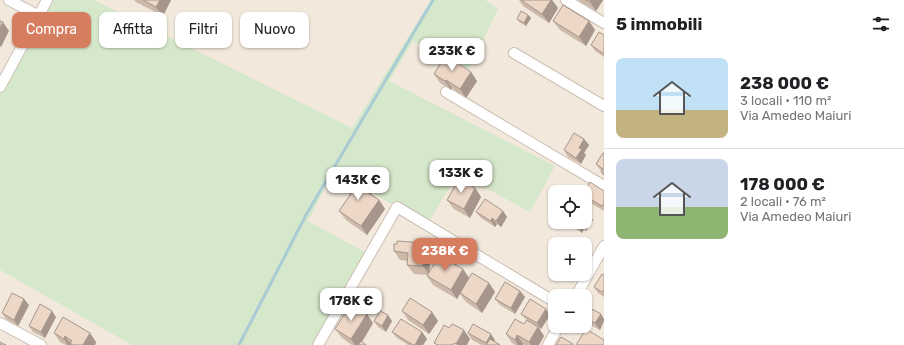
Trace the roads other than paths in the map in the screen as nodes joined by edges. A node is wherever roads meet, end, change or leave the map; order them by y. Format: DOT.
graph roads {
  1 [pos="9,0"];
  2 [pos="47,0"];
  3 [pos="566,0"];
  4 [pos="32,12"];
  5 [pos="41,12"];
  6 [pos="604,22"];
  7 [pos="21,48"];
  8 [pos="514,53"];
  9 [pos="0,87"];
  10 [pos="446,92"];
  11 [pos="604,106"];
  12 [pos="604,186"];
  13 [pos="604,246"];
  14 [pos="580,289"];
  15 [pos="548,298"];
  16 [pos="0,323"];
  17 [pos="555,333"];
  18 [pos="41,345"];
  19 [pos="318,345"];
  20 [pos="548,345"];
  1 -- 4 [label="street"];
  2 -- 5 [label="street"];
  3 -- 6 [label="street"];
  7 -- 9 [label="street"];
  8 -- 11 [label="street"];
  10 -- 12 [label="street"];
  13 -- 14 [label="street"];
  15 -- 19 [label="street"];
  16 -- 18 [label="street"];
  17 -- 20 [label="street"];
}
